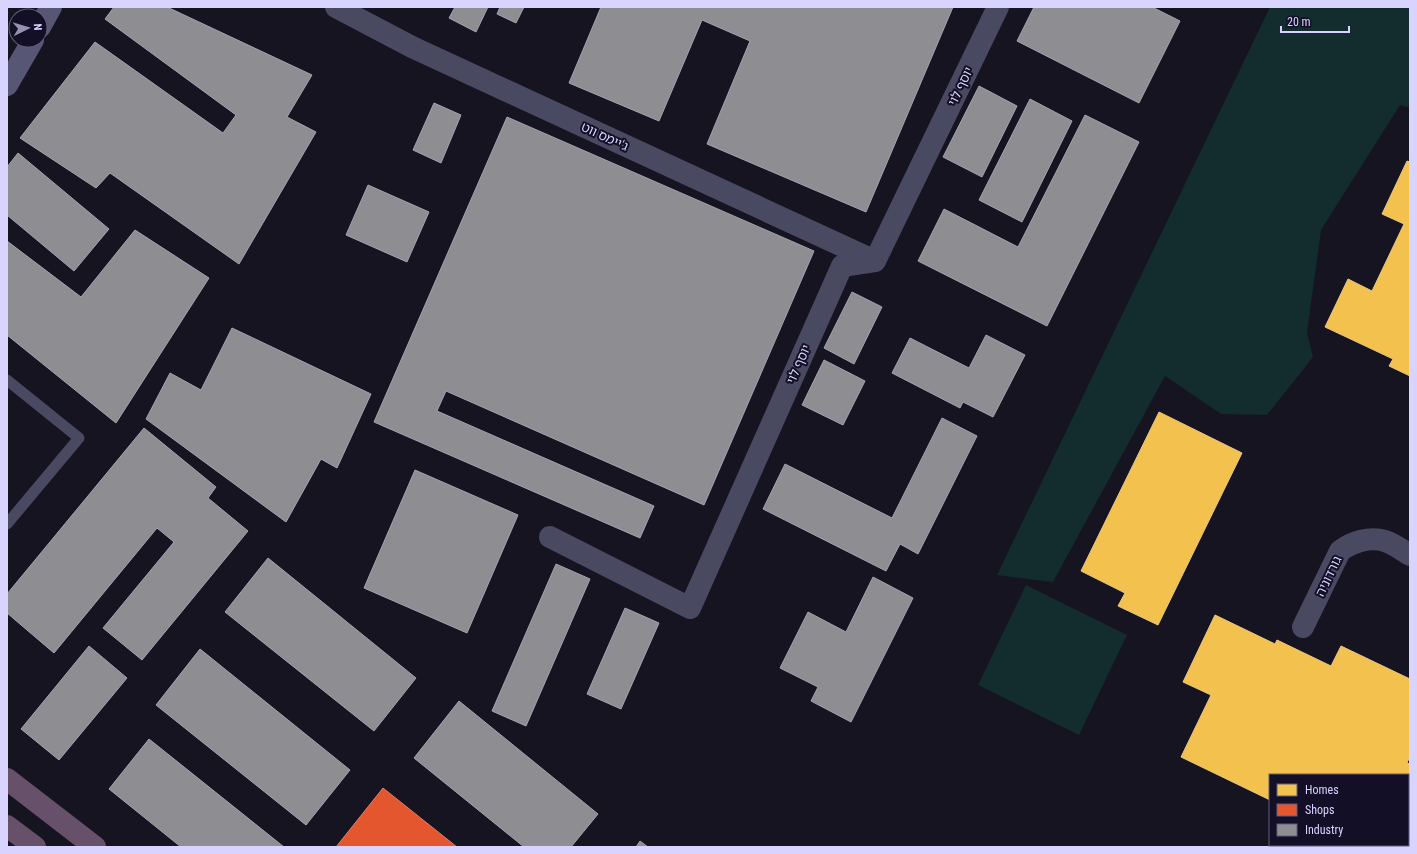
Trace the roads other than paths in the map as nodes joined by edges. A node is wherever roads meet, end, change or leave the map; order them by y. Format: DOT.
graph roads {
  1 [pos="336,7"];
  2 [pos="998,7"];
  3 [pos="28,48"];
  4 [pos="7,85"];
  5 [pos="875,261"];
  6 [pos="7,380"];
  7 [pos="7,524"];
  8 [pos="550,536"];
  9 [pos="1410,555"];
  10 [pos="1303,627"];
  11 [pos="7,779"];
  12 [pos="7,819"];
  13 [pos="7,826"];
  14 [pos="30,847"];
  15 [pos="36,847"];
  16 [pos="95,847"];
  1 -- 5 [label="street, ג'יימס ווט"];
  2 -- 5 [label="street, יוסף לוי"];
  3 -- 4 [label="street"];
  5 -- 8 [label="street, יוסף לוי"];
  6 -- 7 [label="lane"];
  9 -- 10 [label="street, גורדוניה"];
  11 -- 16 [label="highway"];
  12 -- 14 [label="lane"];
  13 -- 15 [label="highway, bridge"];
}
